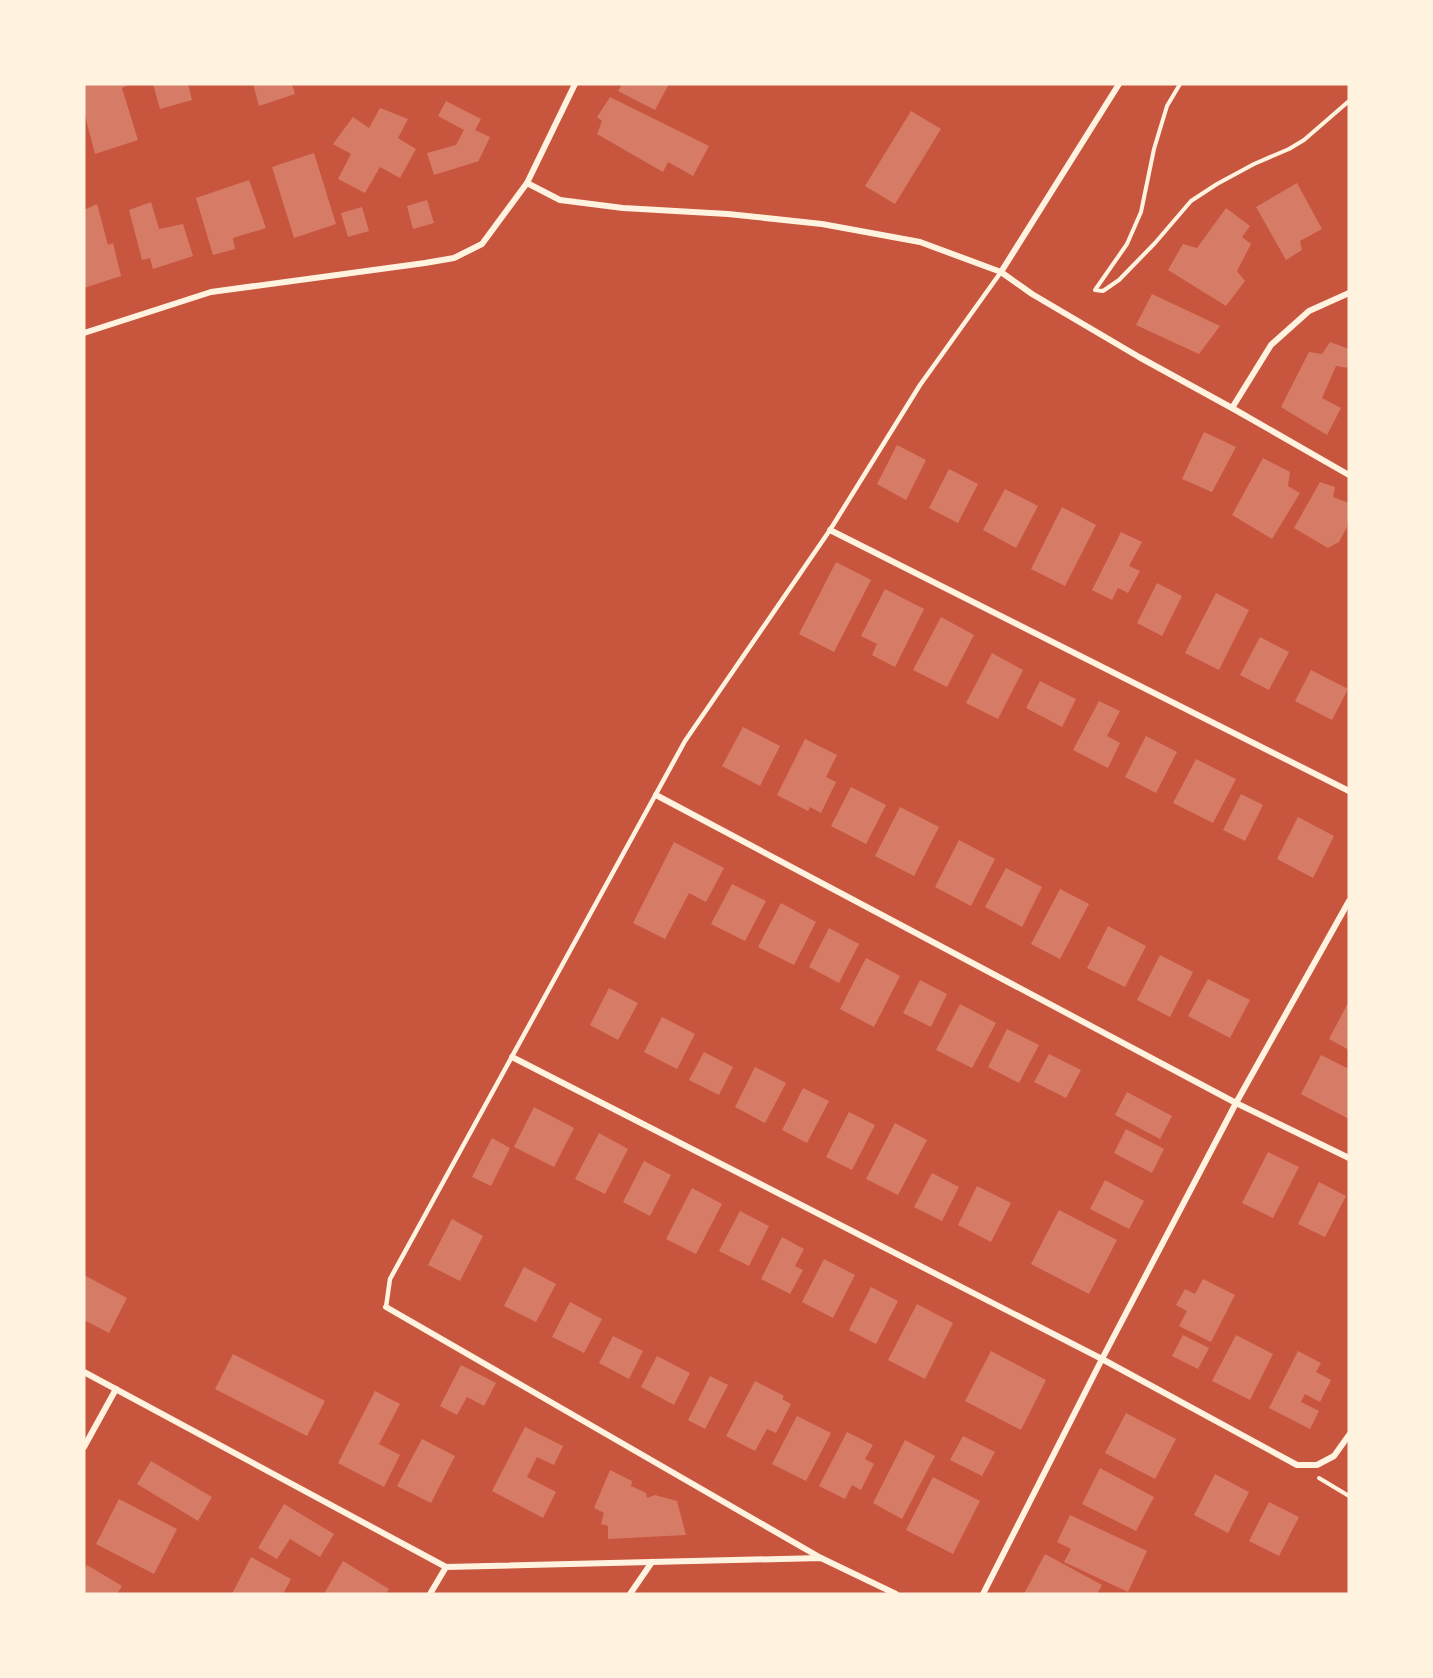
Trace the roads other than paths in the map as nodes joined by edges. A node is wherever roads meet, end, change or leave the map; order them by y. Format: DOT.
graph roads {
  1 [pos="575,84"];
  2 [pos="1119,84"];
  3 [pos="527,183"];
  4 [pos="1001,272"];
  5 [pos="1349,293"];
  6 [pos="84,333"];
  7 [pos="1232,408"];
  8 [pos="1349,475"];
  9 [pos="830,530"];
  10 [pos="1349,791"];
  11 [pos="656,795"];
  12 [pos="1349,901"];
  13 [pos="512,1057"];
  14 [pos="1236,1103"];
  15 [pos="1349,1158"];
  16 [pos="386,1307"];
  17 [pos="1102,1359"];
  18 [pos="84,1372"];
  19 [pos="116,1389"];
  20 [pos="1349,1435"];
  21 [pos="84,1446"];
  22 [pos="821,1558"];
  23 [pos="652,1562"];
  24 [pos="446,1567"];
  25 [pos="430,1594"];
  26 [pos="630,1594"];
  27 [pos="896,1594"];
  28 [pos="983,1594"];
  1 -- 3 [label="street"];
  2 -- 4 [label="street"];
  3 -- 4 [label="street"];
  3 -- 6 [label="street"];
  4 -- 7 [label="street"];
  4 -- 9 [label="lane"];
  5 -- 7 [label="street"];
  7 -- 8 [label="street"];
  9 -- 10 [label="street"];
  9 -- 11 [label="lane"];
  11 -- 13 [label="lane"];
  11 -- 14 [label="street"];
  12 -- 14 [label="street"];
  13 -- 16 [label="lane"];
  13 -- 17 [label="street"];
  14 -- 15 [label="street"];
  14 -- 17 [label="street"];
  16 -- 22 [label="street"];
  17 -- 20 [label="street"];
  17 -- 28 [label="street"];
  18 -- 19 [label="street"];
  19 -- 21 [label="street"];
  19 -- 24 [label="street"];
  22 -- 23 [label="street"];
  22 -- 27 [label="street"];
  23 -- 24 [label="street"];
  23 -- 26 [label="street"];
  24 -- 25 [label="street"];
}
